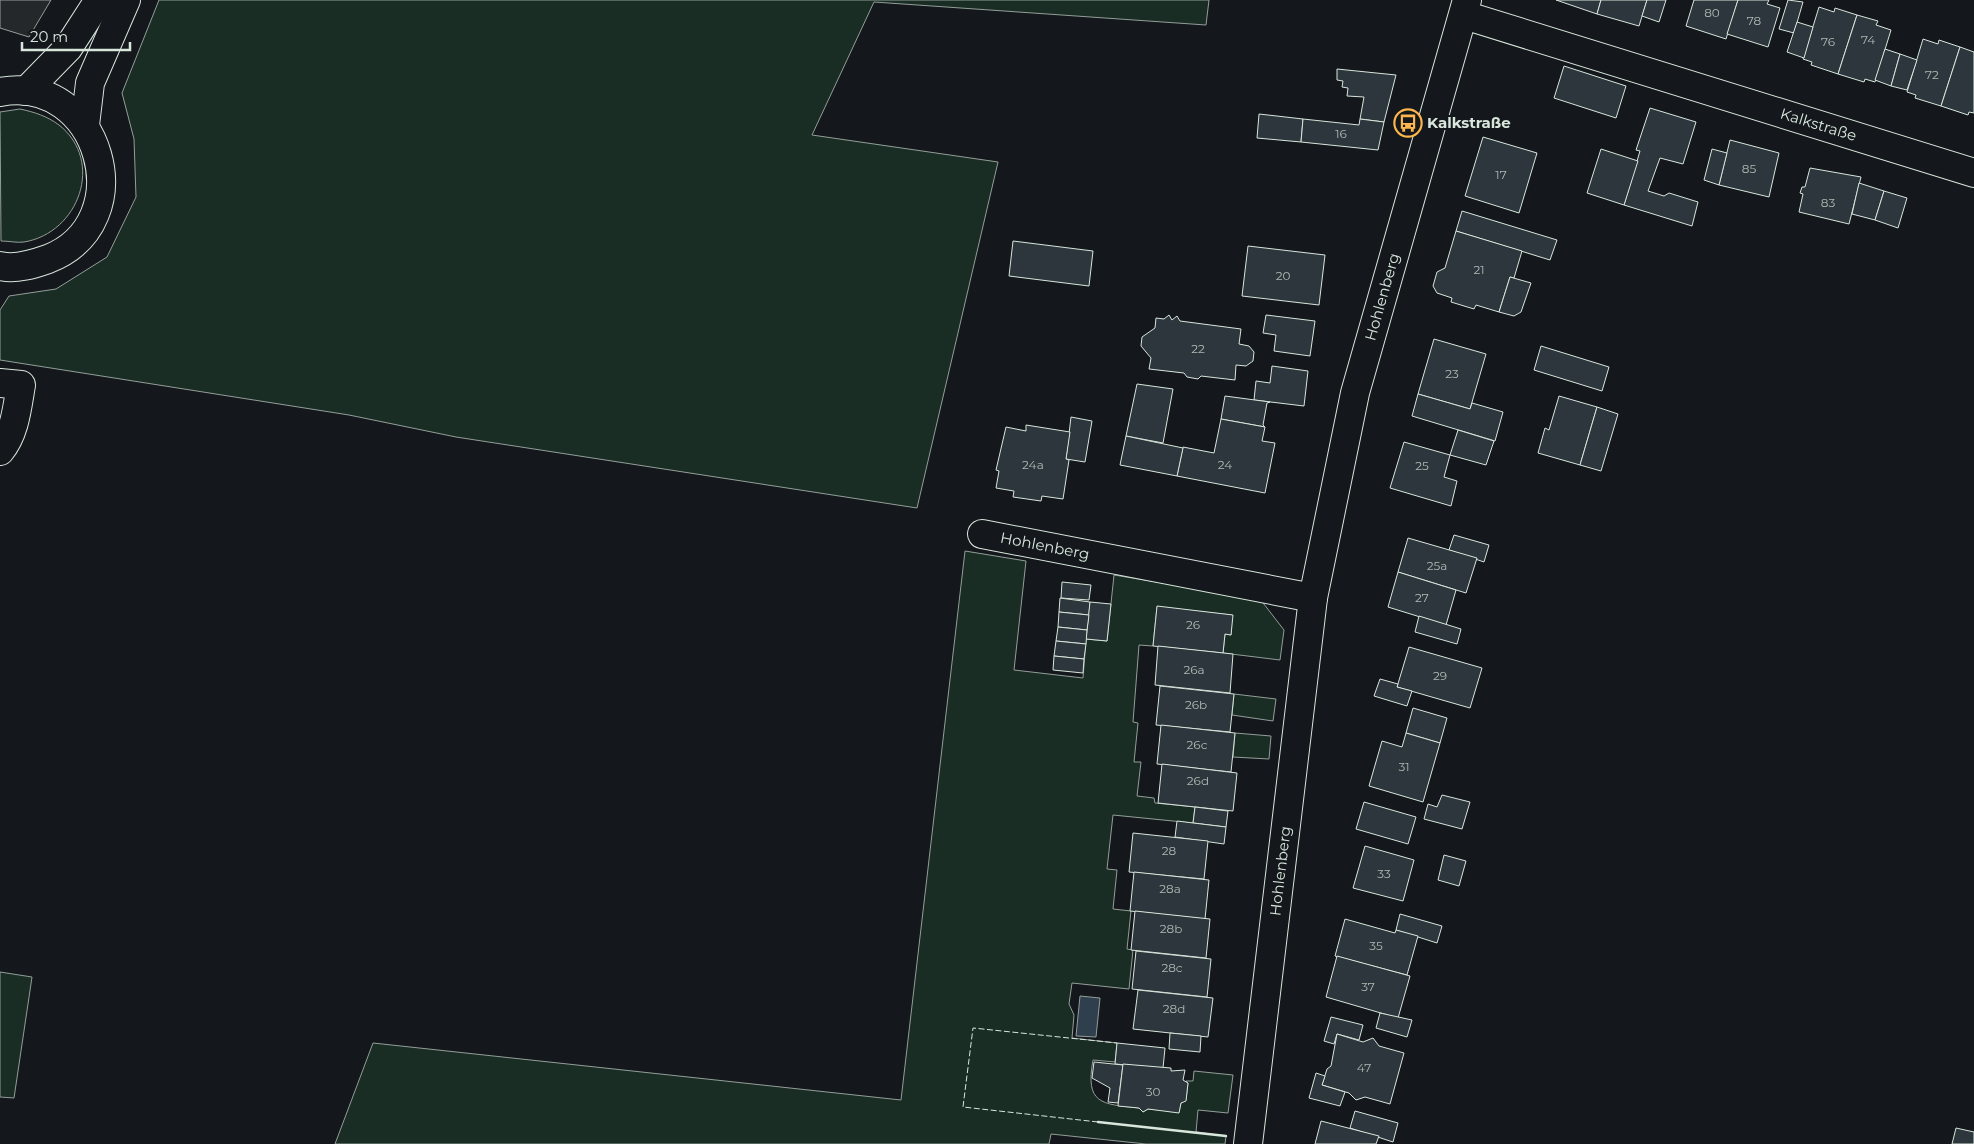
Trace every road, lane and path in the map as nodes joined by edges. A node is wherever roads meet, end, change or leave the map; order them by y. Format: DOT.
graph roads {
  1 [pos="99,0"];
  2 [pos="126,0"];
  3 [pos="1465,8"];
  4 [pos="13,92"];
  5 [pos="85,125"];
  6 [pos="1974,173"];
  7 [pos="1,267"];
  8 [pos="0,383"];
  9 [pos="0,451"];
  10 [pos="982,534"];
  11 [pos="1313,598"];
  12 [pos="1248,1144"];
  1 -- 4 [label="street"];
  2 -- 5 [label="street"];
  3 -- 6 [label="street, Kalkstraße"];
  3 -- 11 [label="street, Hohlenberg"];
  4 -- 5 [label="street"];
  5 -- 7 [label="street"];
  8 -- 9 [label="street"];
  10 -- 11 [label="street, Hohlenberg"];
  11 -- 12 [label="street, Hohlenberg"];
}
